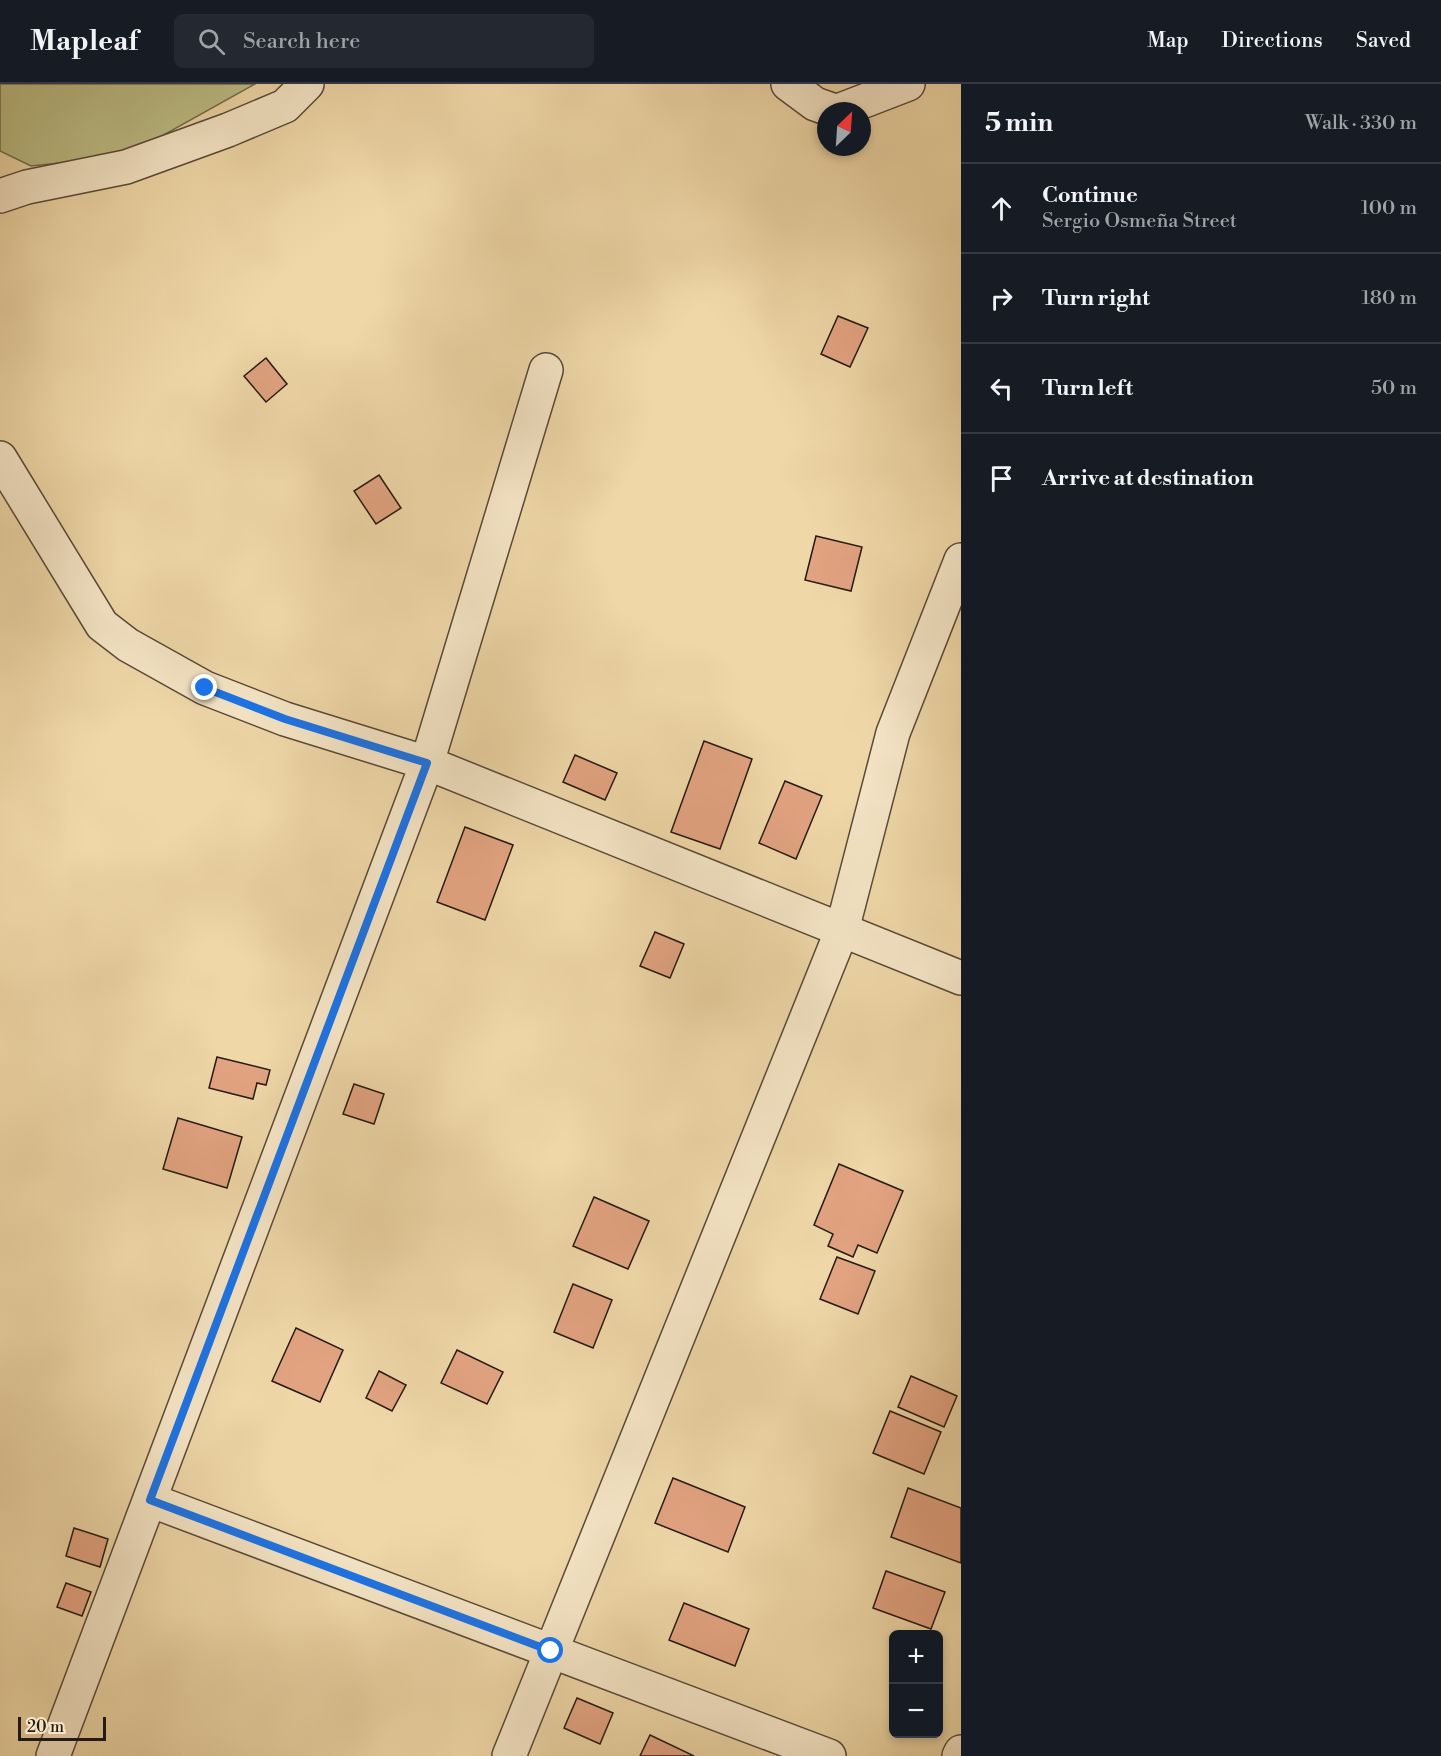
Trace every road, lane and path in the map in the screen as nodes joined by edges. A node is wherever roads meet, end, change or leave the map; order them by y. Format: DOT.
graph roads {
  1 [pos="307,84"];
  2 [pos="788,84"];
  3 [pos="908,84"];
  4 [pos="861,102"];
  5 [pos="817,105"];
  6 [pos="0,196"];
  7 [pos="546,370"];
  8 [pos="0,458"];
  9 [pos="961,560"];
  10 [pos="427,763"];
  11 [pos="842,930"];
  12 [pos="961,978"];
  13 [pos="150,1500"];
  14 [pos="551,1651"];
  15 [pos="961,1752"];
  16 [pos="53,1756"];
  17 [pos="509,1756"];
  18 [pos="829,1756"];
  19 [pos="959,1756"];
  1 -- 6 [label="street"];
  2 -- 5 [label="street"];
  3 -- 4 [label="street"];
  7 -- 10 [label="street"];
  8 -- 10 [label="street"];
  9 -- 11 [label="street"];
  10 -- 11 [label="street"];
  10 -- 13 [label="street"];
  11 -- 12 [label="street"];
  11 -- 14 [label="street"];
  13 -- 14 [label="street"];
  13 -- 16 [label="street"];
  14 -- 17 [label="street"];
  14 -- 18 [label="street"];
  15 -- 19 [label="street"];
}
